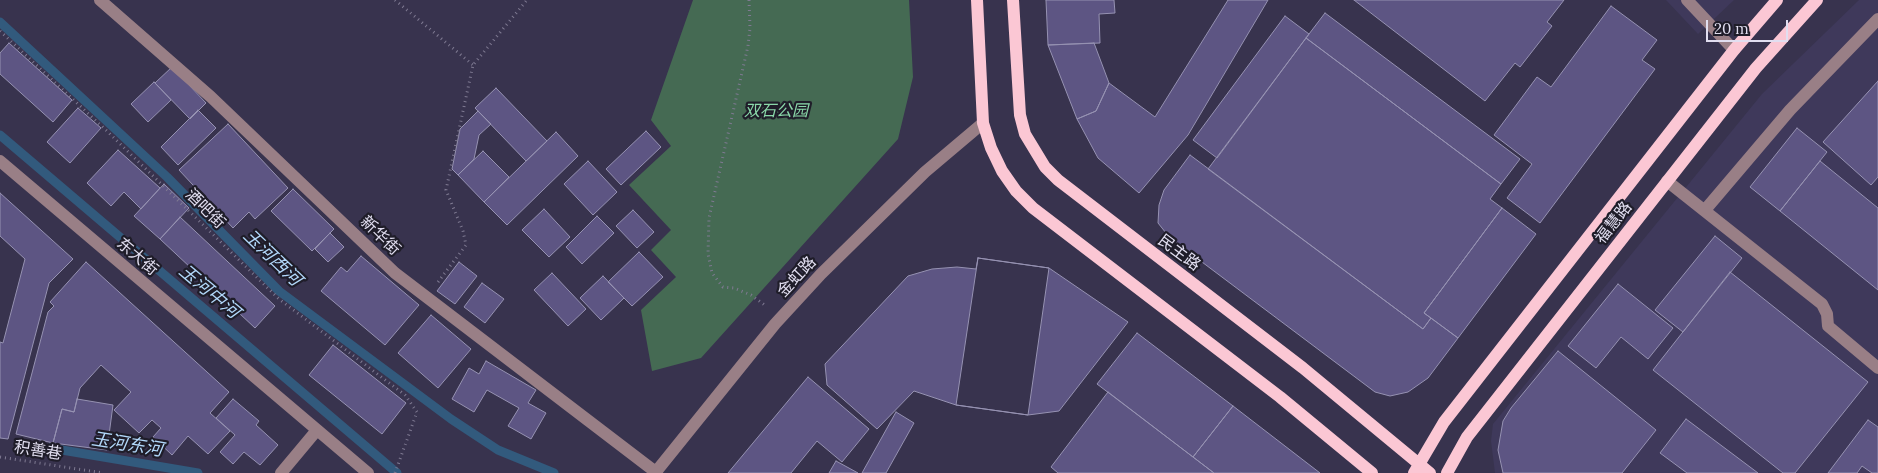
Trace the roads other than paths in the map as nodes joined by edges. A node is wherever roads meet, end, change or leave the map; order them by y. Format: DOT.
graph roads {
  1 [pos="100,0"];
  2 [pos="977,0"];
  3 [pos="1012,0"];
  4 [pos="1686,0"];
  5 [pos="1777,0"];
  6 [pos="1817,0"];
  7 [pos="1878,20"];
  8 [pos="1734,50"];
  9 [pos="983,123"];
  10 [pos="0,161"];
  11 [pos="1667,181"];
  12 [pos="1705,210"];
  13 [pos="1878,368"];
  14 [pos="318,430"];
  15 [pos="1417,468"];
  16 [pos="281,473"];
  17 [pos="368,473"];
  18 [pos="656,473"];
  19 [pos="1372,473"];
  20 [pos="1430,473"];
  21 [pos="1447,473"];
  1 -- 18 [label="street, 新华街"];
  2 -- 9 [label="main road"];
  3 -- 15 [label="main road, 民主路"];
  4 -- 8 [label="street"];
  5 -- 8 [label="main road, 福慧路"];
  6 -- 11 [label="main road, 福慧路"];
  7 -- 12 [label="street"];
  8 -- 15 [label="main road, 福慧路"];
  9 -- 18 [label="street, 金虹路"];
  9 -- 19 [label="main road"];
  10 -- 14 [label="street, 东大街"];
  11 -- 12 [label="street"];
  11 -- 21 [label="main road, 福慧路"];
  12 -- 13 [label="street"];
  14 -- 16 [label="street"];
  14 -- 17 [label="street, 东大街"];
  15 -- 20 [label="main road, 民主路"];
}
